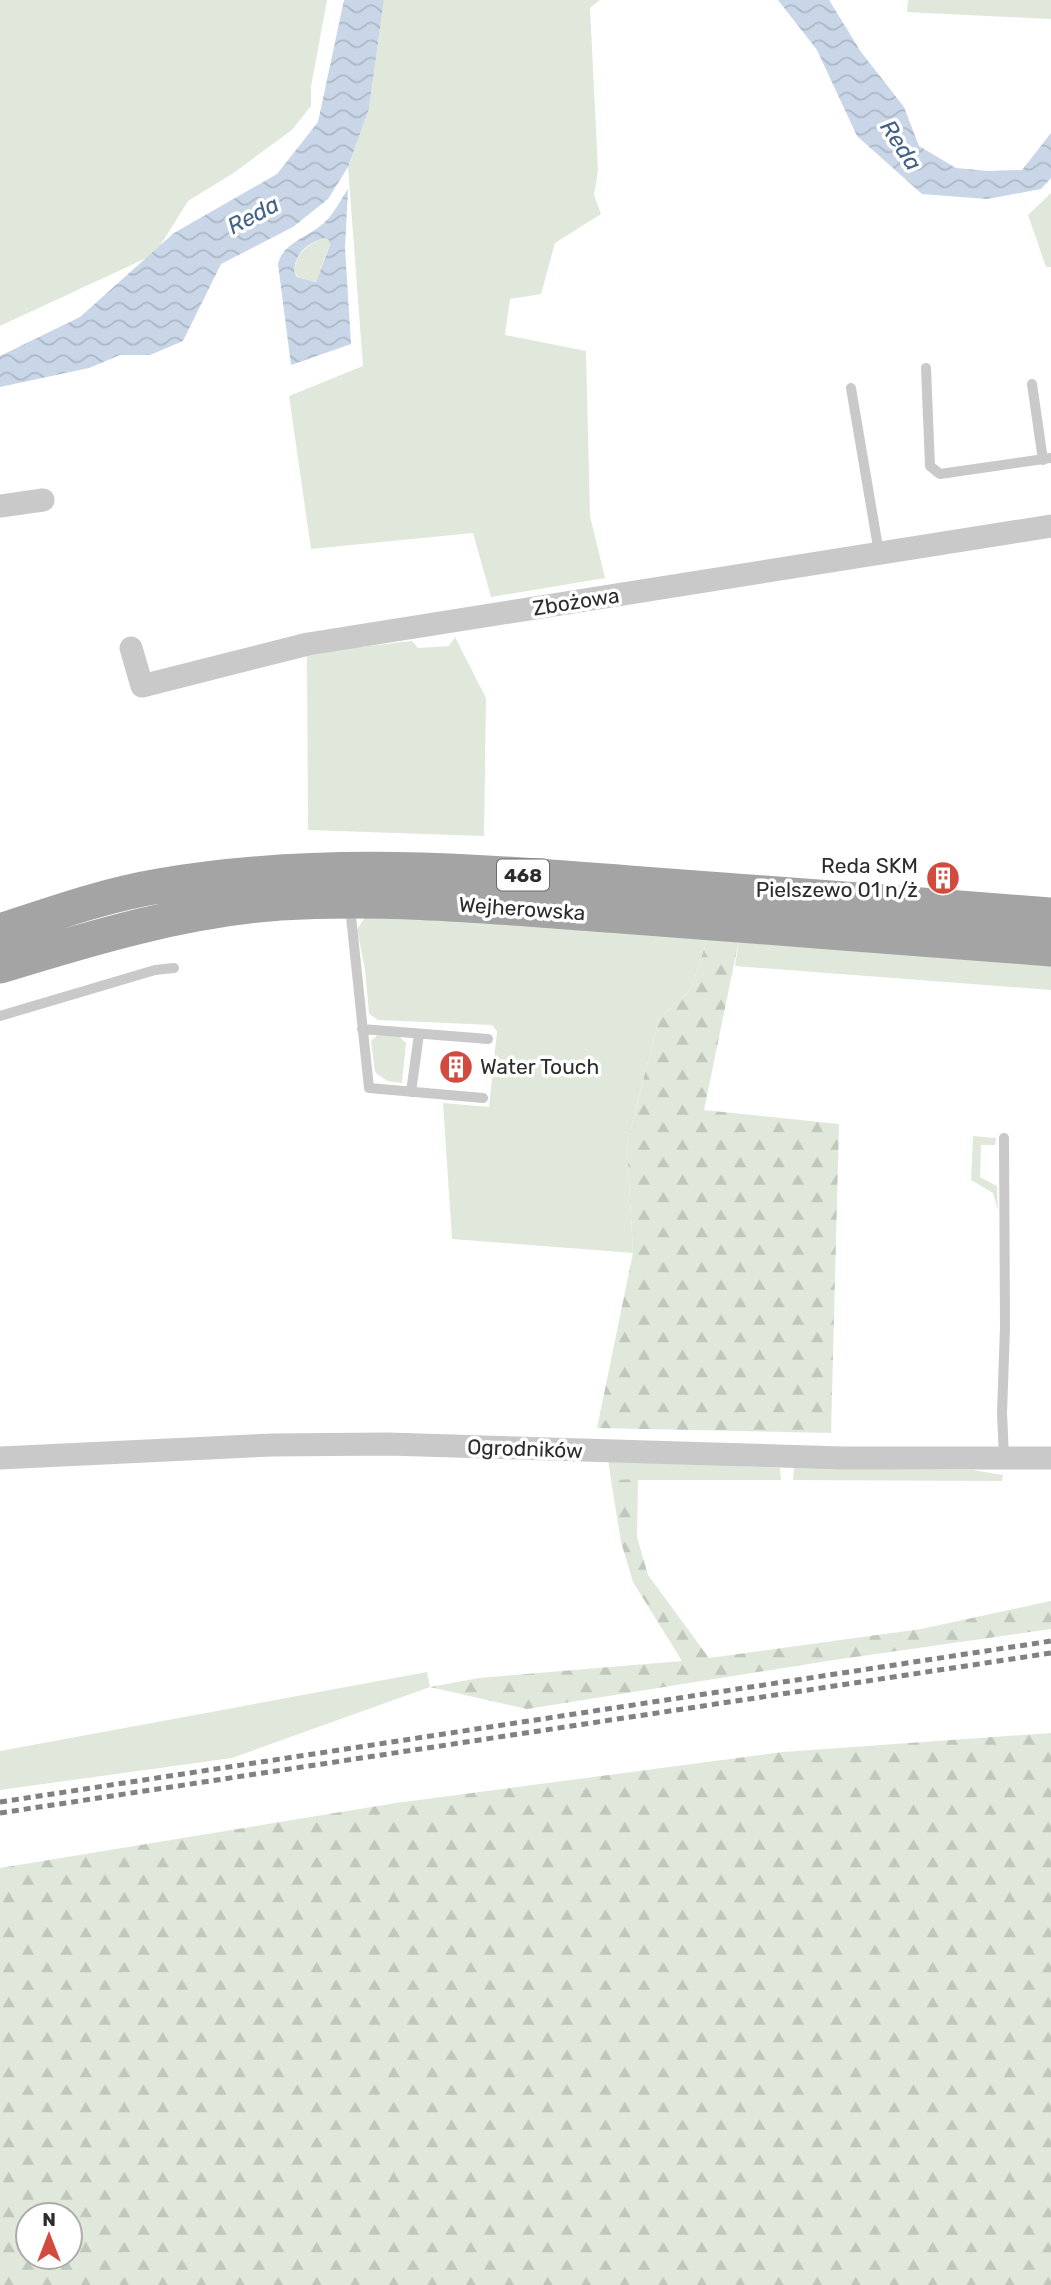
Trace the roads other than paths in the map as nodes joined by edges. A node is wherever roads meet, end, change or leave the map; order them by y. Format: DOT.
graph roads {
  1 [pos="926,368"];
  2 [pos="1032,384"];
  3 [pos="850,388"];
  4 [pos="1047,459"];
  5 [pos="43,500"];
  6 [pos="0,506"];
  7 [pos="1051,526"];
  8 [pos="879,553"];
  9 [pos="131,648"];
  10 [pos="349,901"];
  11 [pos="1051,915"];
  12 [pos="0,931"];
  13 [pos="1051,949"];
  14 [pos="0,966"];
  15 [pos="174,968"];
  16 [pos="0,1016"];
  17 [pos="362,1029"];
  18 [pos="419,1034"];
  19 [pos="488,1039"];
  20 [pos="411,1092"];
  21 [pos="483,1098"];
  22 [pos="1004,1138"];
  23 [pos="1004,1457"];
  24 [pos="0,1458"];
  25 [pos="1051,1458"];
  1 -- 4 [label="lane"];
  2 -- 4 [label="lane"];
  3 -- 8 [label="lane"];
  5 -- 6 [label="street"];
  7 -- 8 [label="street, Zbożowa"];
  8 -- 9 [label="street, Zbożowa"];
  10 -- 13 [label="main road, Wejherowska / 468"];
  10 -- 14 [label="main road, Wejherowska / 468"];
  10 -- 17 [label="lane"];
  11 -- 12 [label="main road, Wejherowska / 468"];
  15 -- 16 [label="lane"];
  17 -- 18 [label="lane"];
  17 -- 20 [label="lane"];
  18 -- 19 [label="lane"];
  18 -- 20 [label="lane"];
  20 -- 21 [label="lane"];
  22 -- 23 [label="lane"];
  23 -- 24 [label="street, Ogrodników"];
  23 -- 25 [label="street, Ogrodników"];
}
